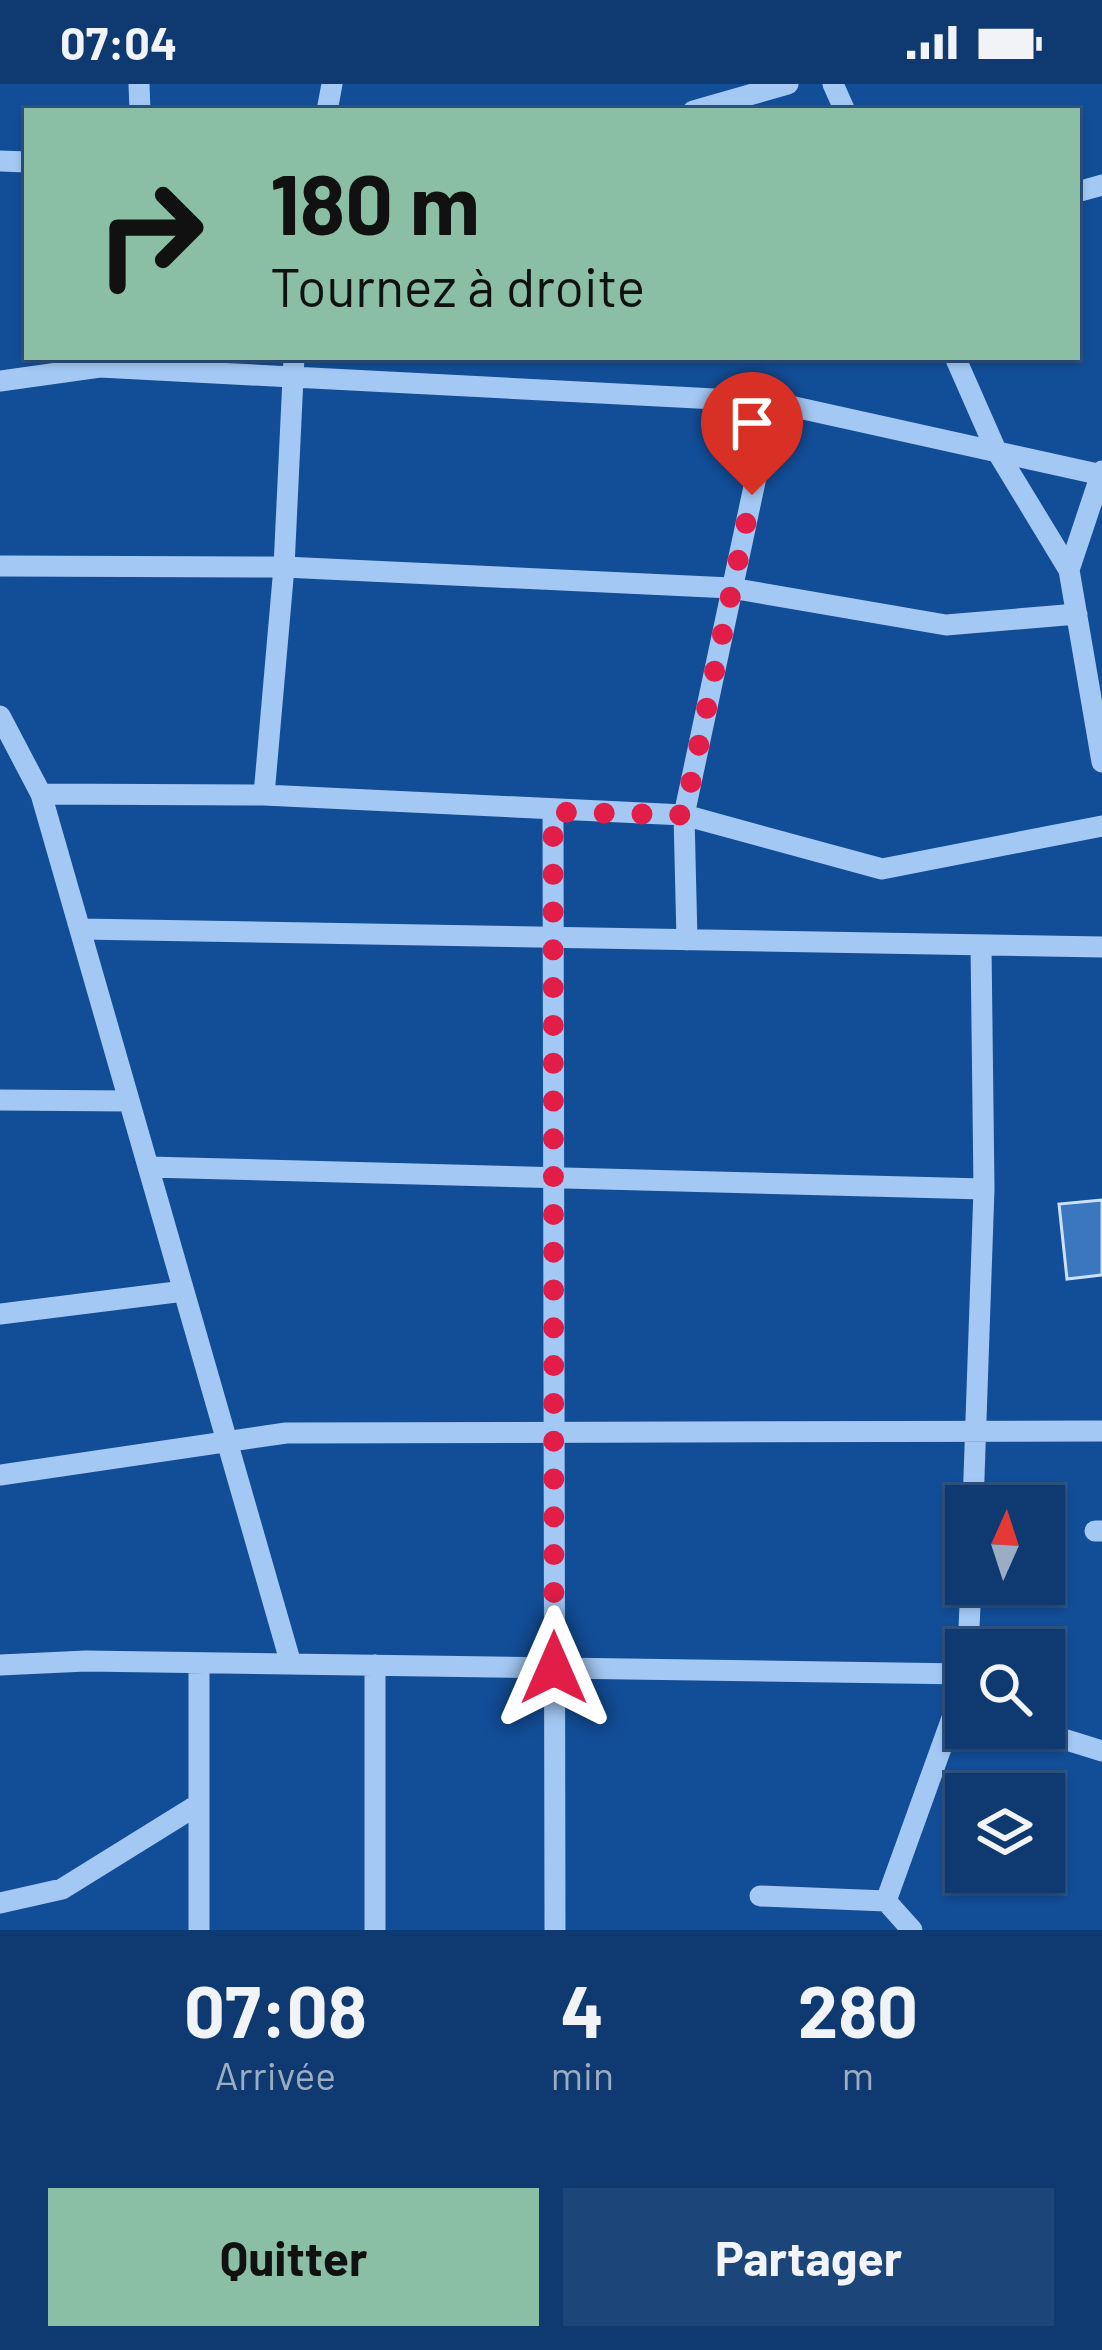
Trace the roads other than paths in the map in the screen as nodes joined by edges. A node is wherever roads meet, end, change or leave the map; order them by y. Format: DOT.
graph roads {
  1 [pos="788,84"];
  2 [pos="704,108"];
  3 [pos="956,360"];
  4 [pos="293,366"];
  5 [pos="0,381"];
  6 [pos="772,402"];
  7 [pos="994,448"];
  8 [pos="1102,473"];
  9 [pos="0,566"];
  10 [pos="284,568"];
  11 [pos="1069,570"];
  12 [pos="731,588"];
  13 [pos="1077,614"];
  14 [pos="0,716"];
  15 [pos="1099,722"];
  16 [pos="1102,762"];
  17 [pos="41,794"];
  18 [pos="264,795"];
  19 [pos="553,812"];
  20 [pos="684,815"];
  21 [pos="1102,826"];
  22 [pos="80,928"];
  23 [pos="553,938"];
  24 [pos="687,940"];
  25 [pos="981,945"];
  26 [pos="1102,947"];
  27 [pos="0,1100"];
  28 [pos="129,1101"];
  29 [pos="148,1167"];
  30 [pos="554,1180"];
  31 [pos="984,1190"];
  32 [pos="184,1291"];
  33 [pos="0,1314"];
  34 [pos="554,1430"];
  35 [pos="976,1430"];
  36 [pos="1102,1431"];
  37 [pos="227,1440"];
  38 [pos="0,1475"];
  39 [pos="974,1485"];
  40 [pos="199,1663"];
  41 [pos="0,1664"];
  42 [pos="291,1664"];
  43 [pos="375,1665"];
  44 [pos="554,1668"];
  45 [pos="945,1676"];
  46 [pos="1065,1739"];
  47 [pos="945,1749"];
  48 [pos="1102,1750"];
  49 [pos="199,1804"];
  50 [pos="760,1896"];
  51 [pos="886,1900"];
  52 [pos="0,1904"];
  53 [pos="199,1930"];
  54 [pos="374,1930"];
  55 [pos="555,1930"];
  56 [pos="912,1930"];
  1 -- 2 [label="street"];
  3 -- 7 [label="street"];
  4 -- 5 [label="street"];
  4 -- 6 [label="street"];
  4 -- 10 [label="street"];
  6 -- 7 [label="street"];
  6 -- 12 [label="street"];
  7 -- 8 [label="street"];
  7 -- 11 [label="street"];
  8 -- 11 [label="street"];
  9 -- 10 [label="street"];
  10 -- 12 [label="street"];
  10 -- 18 [label="street"];
  11 -- 13 [label="street"];
  12 -- 13 [label="street"];
  12 -- 20 [label="street"];
  13 -- 15 [label="street"];
  14 -- 17 [label="street"];
  15 -- 16 [label="street"];
  17 -- 18 [label="street"];
  17 -- 22 [label="street"];
  18 -- 19 [label="street"];
  19 -- 20 [label="street"];
  19 -- 23 [label="street"];
  20 -- 21 [label="street"];
  20 -- 24 [label="street"];
  22 -- 23 [label="street"];
  22 -- 28 [label="street"];
  23 -- 24 [label="street"];
  23 -- 30 [label="street"];
  24 -- 25 [label="street"];
  25 -- 26 [label="street"];
  25 -- 31 [label="street"];
  27 -- 28 [label="street"];
  28 -- 29 [label="street"];
  29 -- 30 [label="street"];
  29 -- 32 [label="street"];
  30 -- 31 [label="street"];
  30 -- 34 [label="street"];
  31 -- 35 [label="street"];
  32 -- 33 [label="street"];
  32 -- 37 [label="street"];
  34 -- 35 [label="street"];
  34 -- 37 [label="street"];
  34 -- 44 [label="street"];
  35 -- 36 [label="street"];
  35 -- 39 [label="street"];
  37 -- 38 [label="street"];
  37 -- 42 [label="street"];
  40 -- 41 [label="street"];
  40 -- 42 [label="street"];
  40 -- 49 [label="street"];
  42 -- 43 [label="street"];
  43 -- 44 [label="street"];
  43 -- 54 [label="street"];
  44 -- 45 [label="street"];
  44 -- 55 [label="street"];
  46 -- 48 [label="street"];
  47 -- 51 [label="street"];
  49 -- 52 [label="street"];
  49 -- 53 [label="street"];
  50 -- 51 [label="street"];
  51 -- 56 [label="street"];
}
